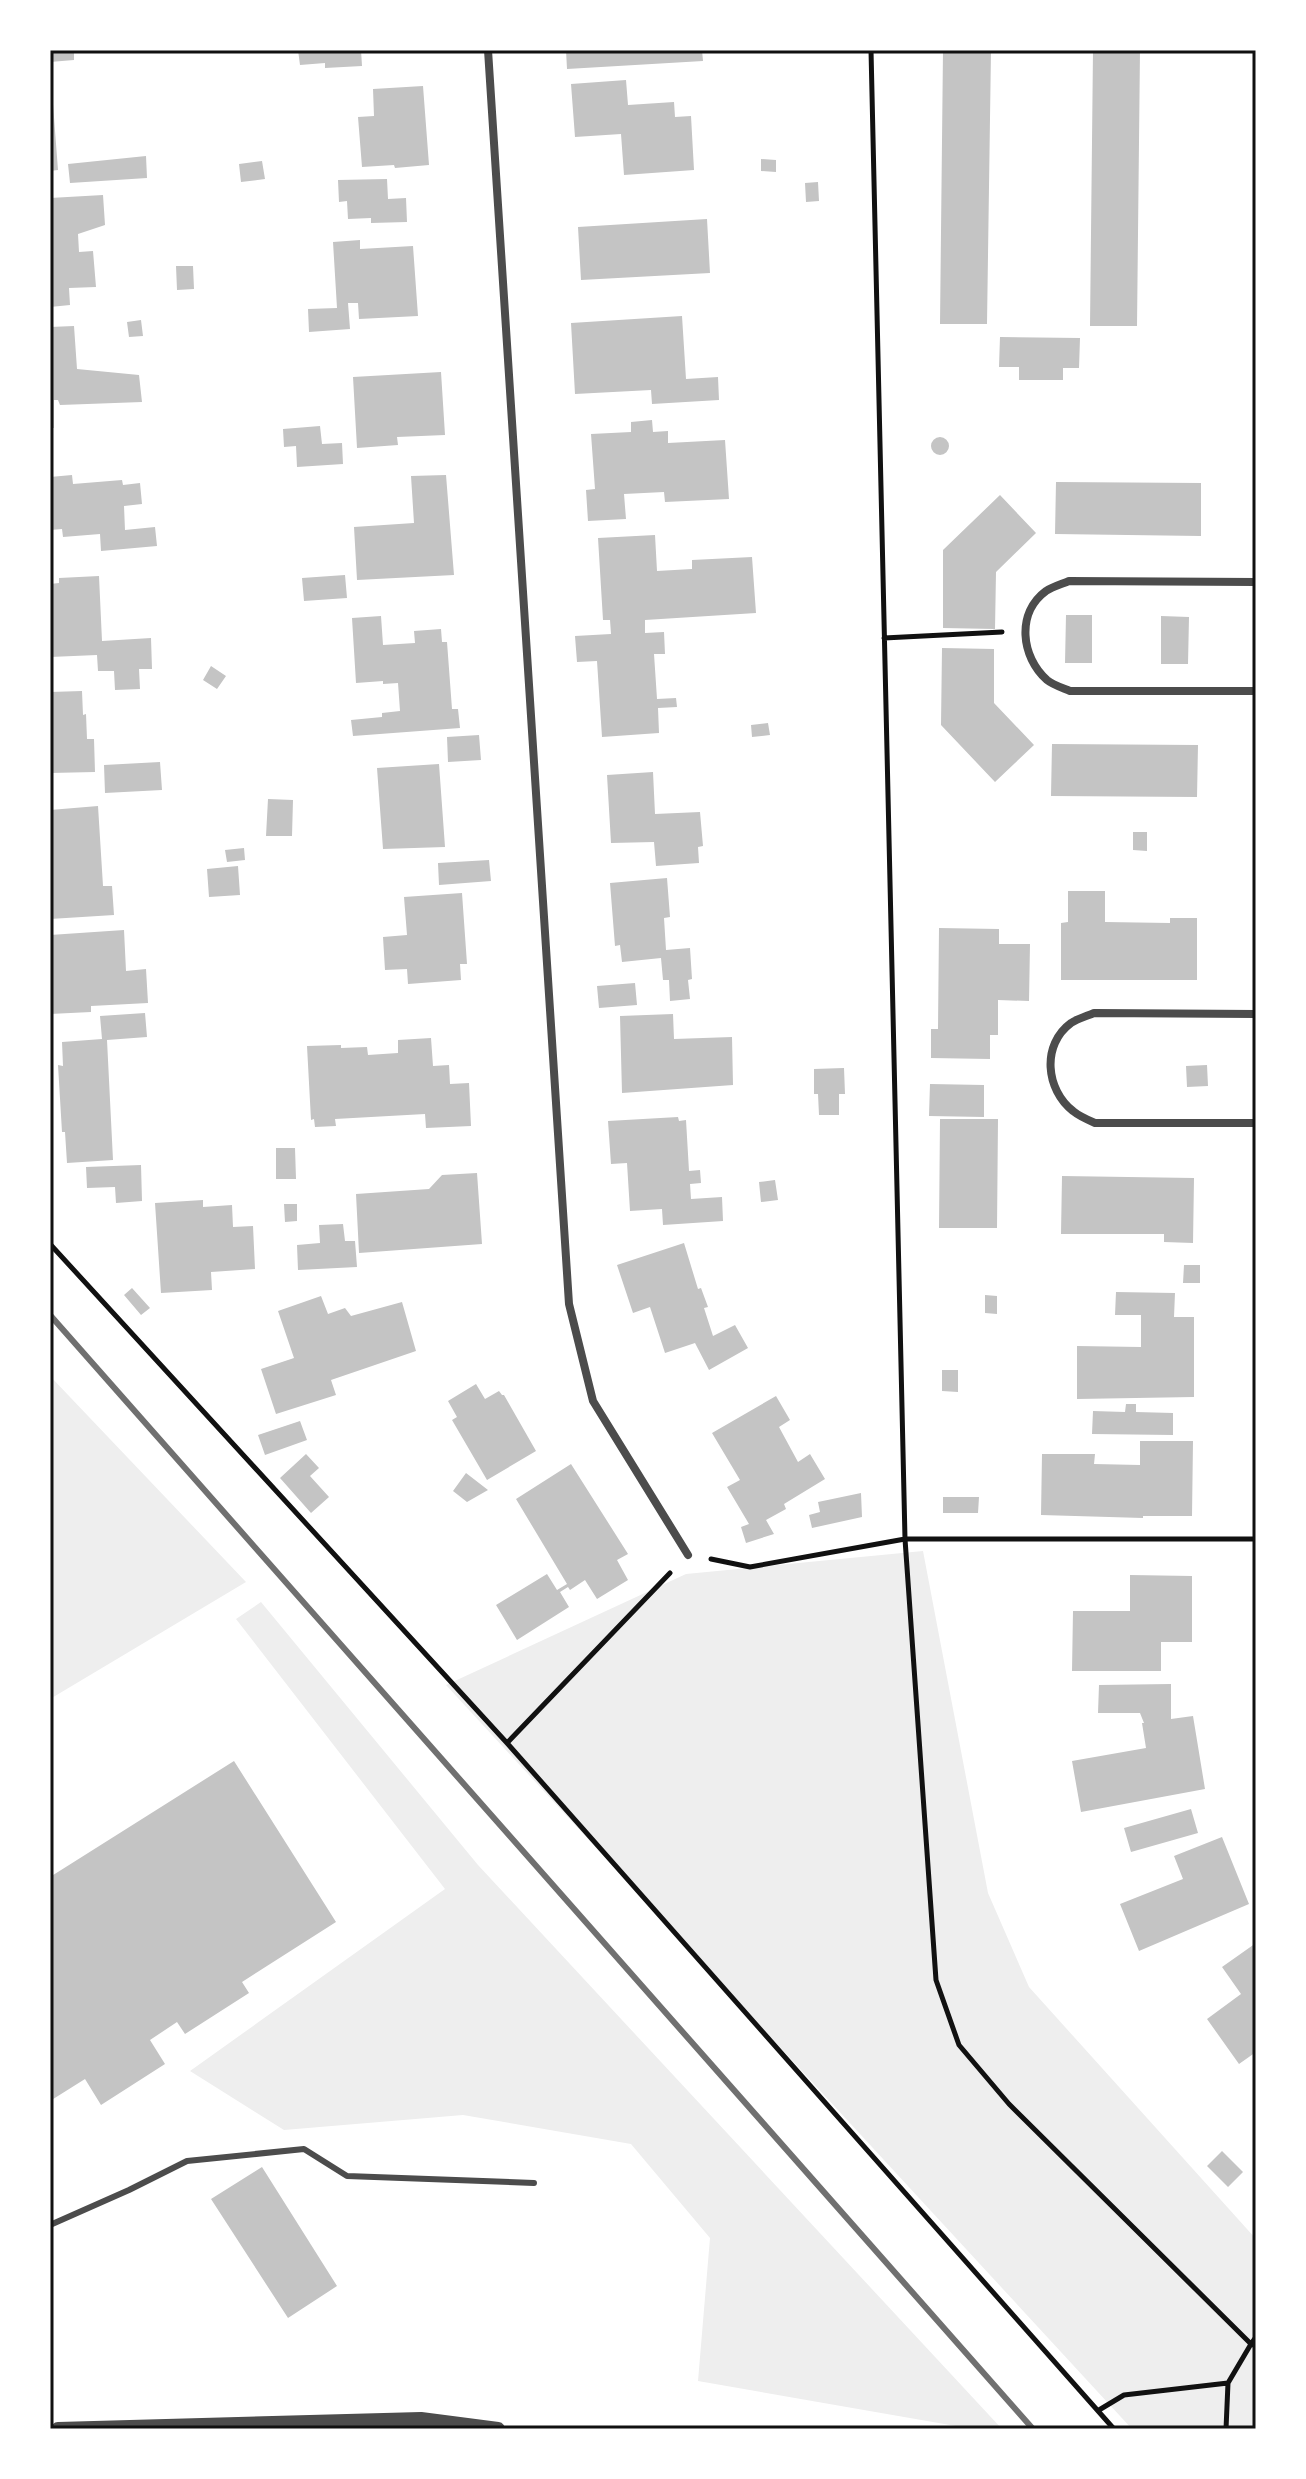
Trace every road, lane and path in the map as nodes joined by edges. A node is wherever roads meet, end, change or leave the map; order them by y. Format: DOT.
graph roads {
  1 [pos="488,50"];
  2 [pos="871,50"];
  3 [pos="1256,582"];
  4 [pos="1023,631"];
  5 [pos="884,638"];
  6 [pos="1256,691"];
  7 [pos="1256,1014"];
  8 [pos="1256,1123"];
  9 [pos="50,1244"];
  10 [pos="905,1539"];
  11 [pos="1256,1539"];
  12 [pos="688,1555"];
  13 [pos="507,1743"];
  14 [pos="534,2183"];
  15 [pos="50,2225"];
  16 [pos="1256,2337"];
  17 [pos="1254,2345"];
  18 [pos="1228,2383"];
  19 [pos="1099,2410"];
  20 [pos="58,2429"];
  21 [pos="498,2429"];
  22 [pos="1114,2429"];
  23 [pos="1226,2429"];
  1 -- 12 [label="street"];
  2 -- 5 [label="path"];
  3 -- 4 [label="street"];
  4 -- 5 [label="path"];
  4 -- 6 [label="street"];
  5 -- 10 [label="path"];
  7 -- 8 [label="street"];
  9 -- 13 [label="path"];
  10 -- 11 [label="path"];
  10 -- 12 [label="path"];
  10 -- 17 [label="path"];
  12 -- 13 [label="path"];
  13 -- 19 [label="path"];
  14 -- 15 [label="lane"];
  16 -- 17 [label="path"];
  17 -- 18 [label="path"];
  18 -- 19 [label="path"];
  18 -- 23 [label="path"];
  19 -- 22 [label="path"];
  20 -- 21 [label="street"];
}
